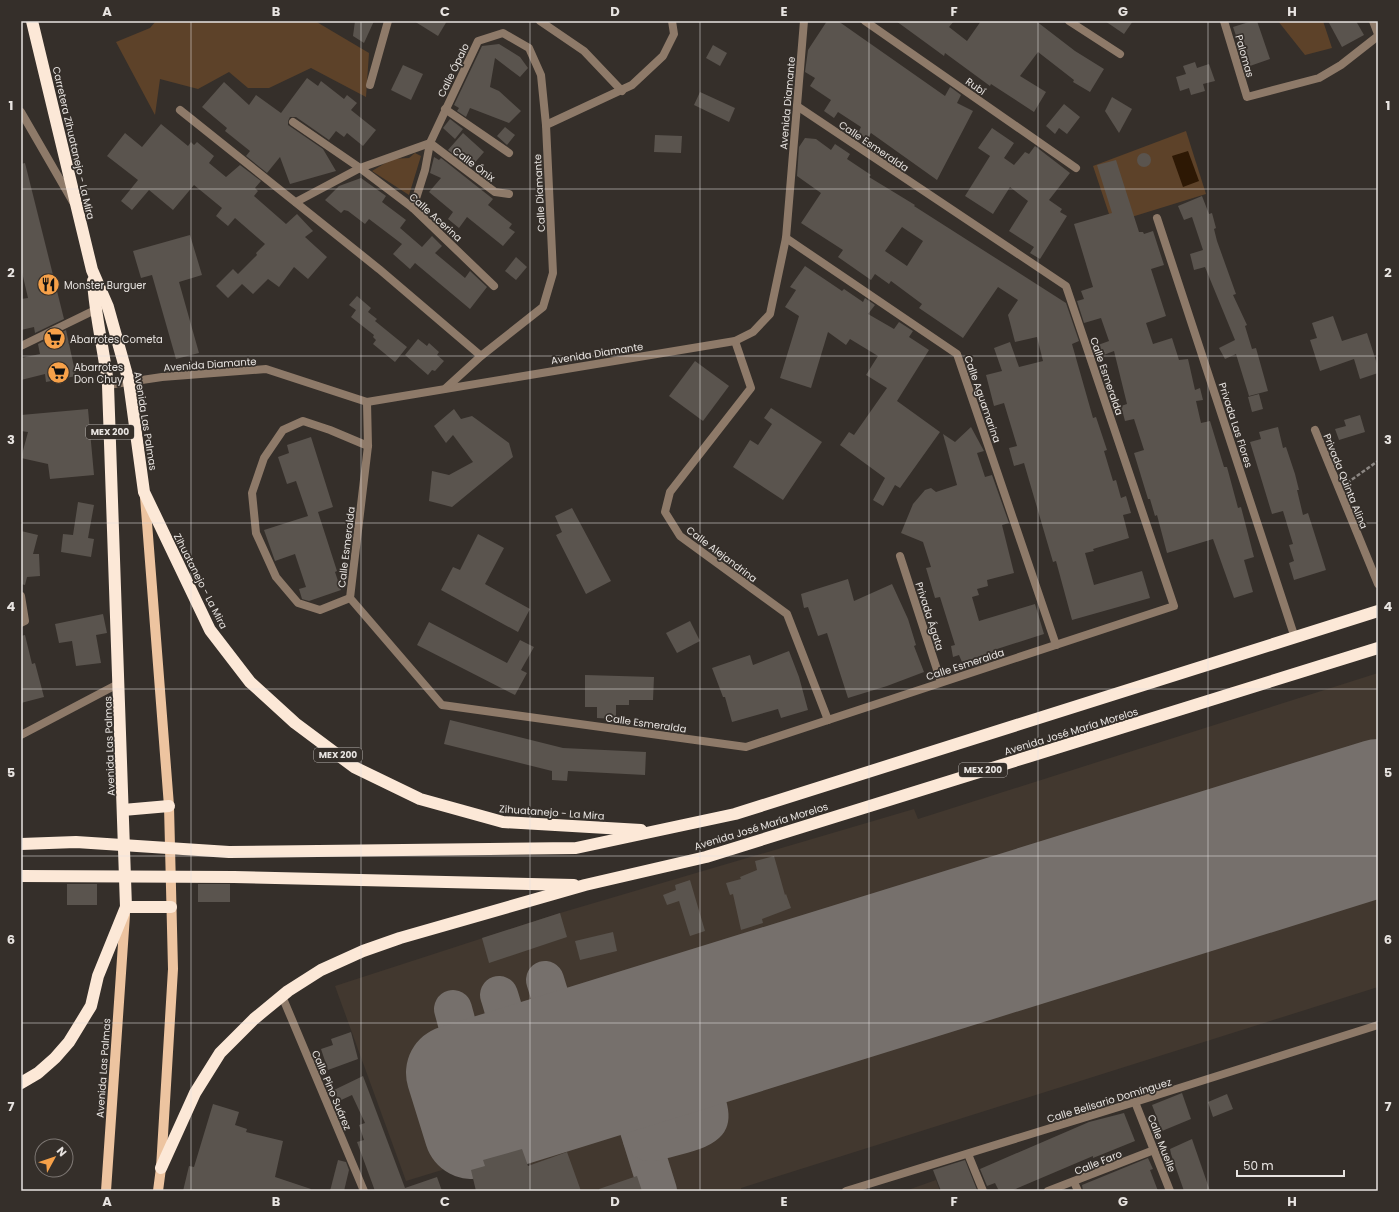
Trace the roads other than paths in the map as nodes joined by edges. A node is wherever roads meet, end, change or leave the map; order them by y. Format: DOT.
graph roads {
  1 [pos="32,21"];
  2 [pos="388,21"];
  3 [pos="540,21"];
  4 [pos="672,21"];
  5 [pos="804,21"];
  6 [pos="865,21"];
  7 [pos="1069,21"];
  8 [pos="1224,21"];
  9 [pos="1374,21"];
  10 [pos="1378,35"];
  11 [pos="1120,54"];
  12 [pos="370,85"];
  13 [pos="622,91"];
  14 [pos="797,106"];
  15 [pos="445,109"];
  16 [pos="180,110"];
  17 [pos="21,112"];
  18 [pos="293,122"];
  19 [pos="546,125"];
  20 [pos="430,143"];
  21 [pos="509,153"];
  22 [pos="360,168"];
  23 [pos="1076,168"];
  24 [pos="509,194"];
  25 [pos="296,202"];
  26 [pos="413,208"];
  27 [pos="77,209"];
  28 [pos="1157,218"];
  29 [pos="786,238"];
  30 [pos="92,270"];
  31 [pos="494,286"];
  32 [pos="108,307"];
  33 [pos="95,308"];
  34 [pos="735,341"];
  35 [pos="21,346"];
  36 [pos="481,356"];
  37 [pos="129,382"];
  38 [pos="108,385"];
  39 [pos="446,388"];
  40 [pos="367,402"];
  41 [pos="1315,430"];
  42 [pos="368,446"];
  43 [pos="144,492"];
  44 [pos="900,556"];
  45 [pos="1378,584"];
  46 [pos="21,596"];
  47 [pos="350,598"];
  48 [pos="1378,611"];
  49 [pos="23,622"];
  50 [pos="1295,638"];
  51 [pos="1056,645"];
  52 [pos="1378,648"];
  53 [pos="941,682"];
  54 [pos="118,684"];
  55 [pos="828,720"];
  56 [pos="21,735"];
  57 [pos="169,806"];
  58 [pos="123,810"];
  59 [pos="656,831"];
  60 [pos="21,844"];
  61 [pos="21,876"];
  62 [pos="585,885"];
  63 [pos="126,907"];
  64 [pos="171,907"];
  65 [pos="282,996"];
  66 [pos="1378,1025"];
  67 [pos="21,1083"];
  68 [pos="1135,1102"];
  69 [pos="1154,1150"];
  70 [pos="968,1154"];
  71 [pos="161,1168"];
  72 [pos="1074,1182"];
  73 [pos="106,1191"];
  74 [pos="158,1191"];
  75 [pos="364,1191"];
  76 [pos="846,1191"];
  77 [pos="983,1191"];
  78 [pos="1048,1191"];
  79 [pos="1078,1191"];
  80 [pos="1170,1191"];
  1 -- 27 [label="highway, Carretera Zihuatanejo - La Mira / MEX 200"];
  2 -- 12 [label="street"];
  3 -- 13 [label="street"];
  4 -- 13 [label="street"];
  5 -- 14 [label="street, Avenida Diamante"];
  6 -- 23 [label="street, Rubí"];
  7 -- 11 [label="street"];
  8 -- 10 [label="street, Palomas"];
  9 -- 10 [label="street"];
  13 -- 19 [label="street"];
  14 -- 29 [label="street, Avenida Diamante"];
  14 -- 51 [label="street, Calle Esmeralda"];
  15 -- 19 [label="street, Calle Ópalo"];
  15 -- 20 [label="street, Calle Ópalo"];
  15 -- 21 [label="street"];
  16 -- 25 [label="street"];
  17 -- 27 [label="street"];
  18 -- 22 [label="street, Calle Acerina"];
  19 -- 36 [label="street, Calle Diamante"];
  20 -- 22 [label="street"];
  20 -- 24 [label="street, Calle Ónix"];
  20 -- 26 [label="street, Calle Ópalo"];
  22 -- 25 [label="street"];
  22 -- 26 [label="street, Calle Acerina"];
  25 -- 36 [label="street"];
  26 -- 31 [label="street, Calle Acerina"];
  27 -- 30 [label="highway, Carretera Zihuatanejo - La Mira / MEX 200"];
  28 -- 50 [label="street, Privada Las Flores"];
  29 -- 34 [label="street, Avenida Diamante"];
  29 -- 51 [label="street, Calle Aguamarina"];
  30 -- 32 [label="highway, Avenida Las Palmas / MEX 200"];
  30 -- 33 [label="highway, Avenida Las Palmas / MEX 200"];
  32 -- 33 [label="street"];
  32 -- 37 [label="highway, Avenida Las Palmas / MEX 200"];
  33 -- 35 [label="street"];
  33 -- 38 [label="highway, Avenida Las Palmas / MEX 200"];
  34 -- 39 [label="street, Avenida Diamante"];
  34 -- 55 [label="street, Calle Alejandrina"];
  36 -- 39 [label="street, Calle Diamante"];
  37 -- 38 [label="street, Avenida Diamante"];
  37 -- 40 [label="street, Avenida Diamante"];
  37 -- 43 [label="highway, Avenida Las Palmas / MEX 200"];
  38 -- 54 [label="highway, Avenida Las Palmas / MEX 200"];
  39 -- 40 [label="street, Avenida Diamante"];
  40 -- 42 [label="street, Calle Esmeralda"];
  41 -- 45 [label="street, Privada Quinta Alina"];
  42 -- 47 [label="street, Calle Esmeralda"];
  42 -- 47 [label="street"];
  43 -- 57 [label="main road, Avenida Las Palmas"];
  43 -- 59 [label="highway, Zihuatanejo - La Mira / MEX 200"];
  44 -- 53 [label="street, Privada Ágata"];
  46 -- 49 [label="street"];
  47 -- 55 [label="street, Calle Esmeralda"];
  48 -- 50 [label="highway, Avenida José María Morelos / MEX 200"];
  50 -- 59 [label="highway, Avenida José María Morelos / MEX 200"];
  51 -- 53 [label="street, Calle Esmeralda"];
  52 -- 62 [label="highway, Avenida José María Morelos / MEX 200"];
  53 -- 55 [label="street, Calle Esmeralda"];
  54 -- 56 [label="street"];
  54 -- 58 [label="highway, Avenida Las Palmas / MEX 200"];
  57 -- 58 [label="highway"];
  57 -- 64 [label="main road, Avenida Las Palmas"];
  58 -- 63 [label="highway, Avenida Las Palmas / MEX 200"];
  59 -- 60 [label="highway, MEX 200"];
  61 -- 62 [label="highway"];
  62 -- 65 [label="highway, MEX 200"];
  63 -- 64 [label="highway"];
  63 -- 67 [label="highway"];
  63 -- 73 [label="main road, Avenida Las Palmas"];
  64 -- 71 [label="main road, Avenida Las Palmas"];
  65 -- 71 [label="highway, MEX 200"];
  65 -- 75 [label="street, Calle Pino Suárez"];
  66 -- 68 [label="street, Calle Belisario Domínguez"];
  68 -- 69 [label="street, Calle Muelle"];
  68 -- 70 [label="street, Calle Belisario Domínguez"];
  69 -- 72 [label="street, Calle Faro"];
  69 -- 80 [label="street, Calle Muelle"];
  70 -- 76 [label="street, Calle Belisario Domínguez"];
  70 -- 77 [label="street"];
  71 -- 74 [label="main road, Avenida Las Palmas"];
  72 -- 78 [label="street, Calle Faro"];
  72 -- 79 [label="street"];
}
